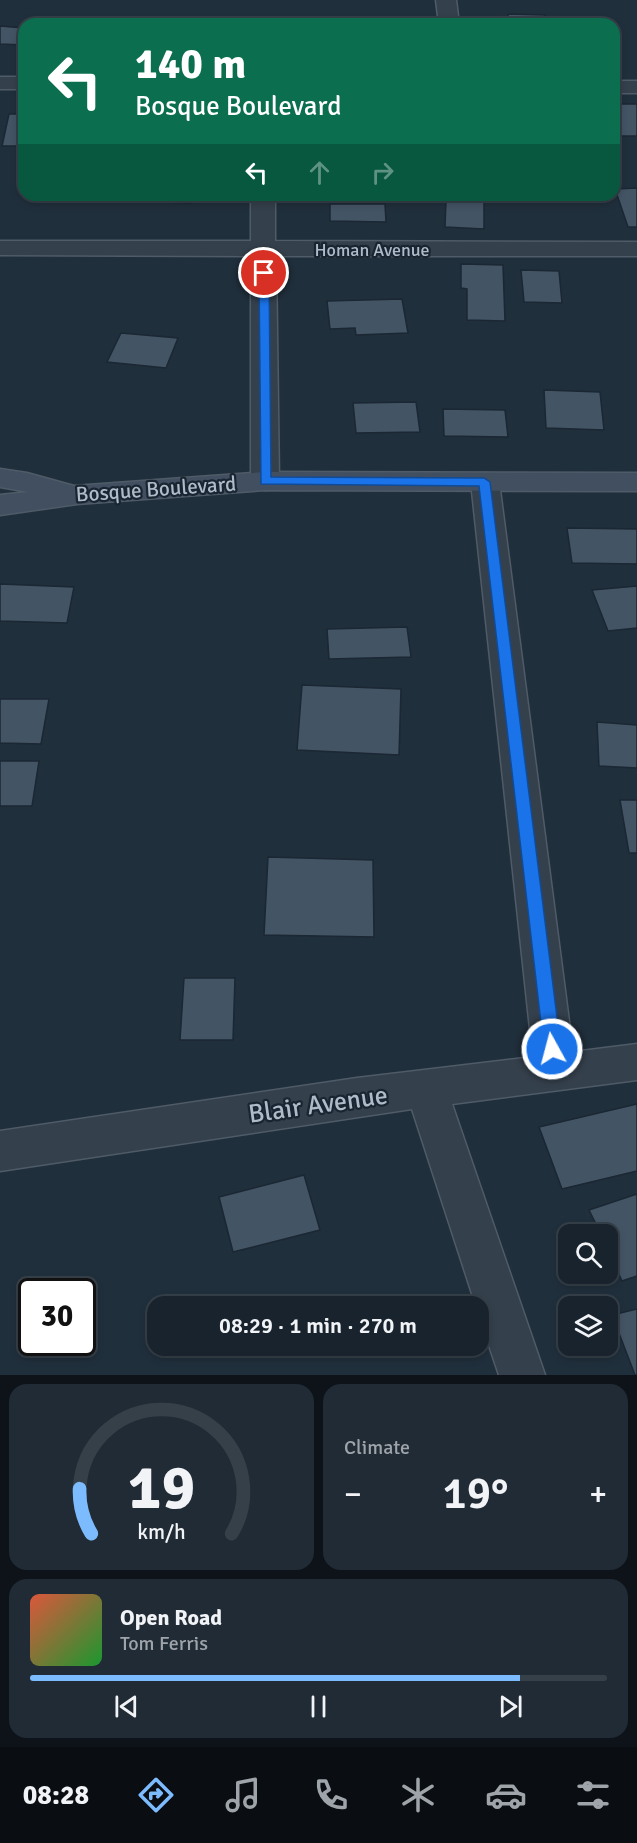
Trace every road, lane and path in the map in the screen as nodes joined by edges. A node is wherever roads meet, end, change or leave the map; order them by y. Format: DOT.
graph roads {
  1 [pos="446,0"];
  2 [pos="448,18"];
  3 [pos="0,83"];
  4 [pos="18,83"];
  5 [pos="620,87"];
  6 [pos="637,87"];
  7 [pos="263,201"];
  8 [pos="0,248"];
  9 [pos="637,249"];
  10 [pos="264,250"];
  11 [pos="0,478"];
  12 [pos="265,481"];
  13 [pos="484,482"];
  14 [pos="637,482"];
  15 [pos="77,495"];
  16 [pos="0,505"];
  17 [pos="637,1062"];
  18 [pos="555,1072"];
  19 [pos="426,1089"];
  20 [pos="0,1151"];
  21 [pos="522,1375"];
  1 -- 2 [label="street"];
  3 -- 4 [label="street"];
  5 -- 6 [label="street"];
  7 -- 10 [label="street"];
  8 -- 10 [label="street, Homan Avenue"];
  9 -- 10 [label="street, Homan Avenue"];
  10 -- 12 [label="street"];
  11 -- 15 [label="main road"];
  12 -- 13 [label="main road, Bosque Boulevard"];
  12 -- 15 [label="main road, Bosque Boulevard"];
  13 -- 14 [label="main road, Bosque Boulevard"];
  13 -- 18 [label="street"];
  15 -- 16 [label="main road, Bosque Boulevard"];
  17 -- 18 [label="street, Blair Avenue"];
  18 -- 19 [label="street, Blair Avenue"];
  19 -- 20 [label="street, Blair Avenue"];
  19 -- 21 [label="street"];
}
